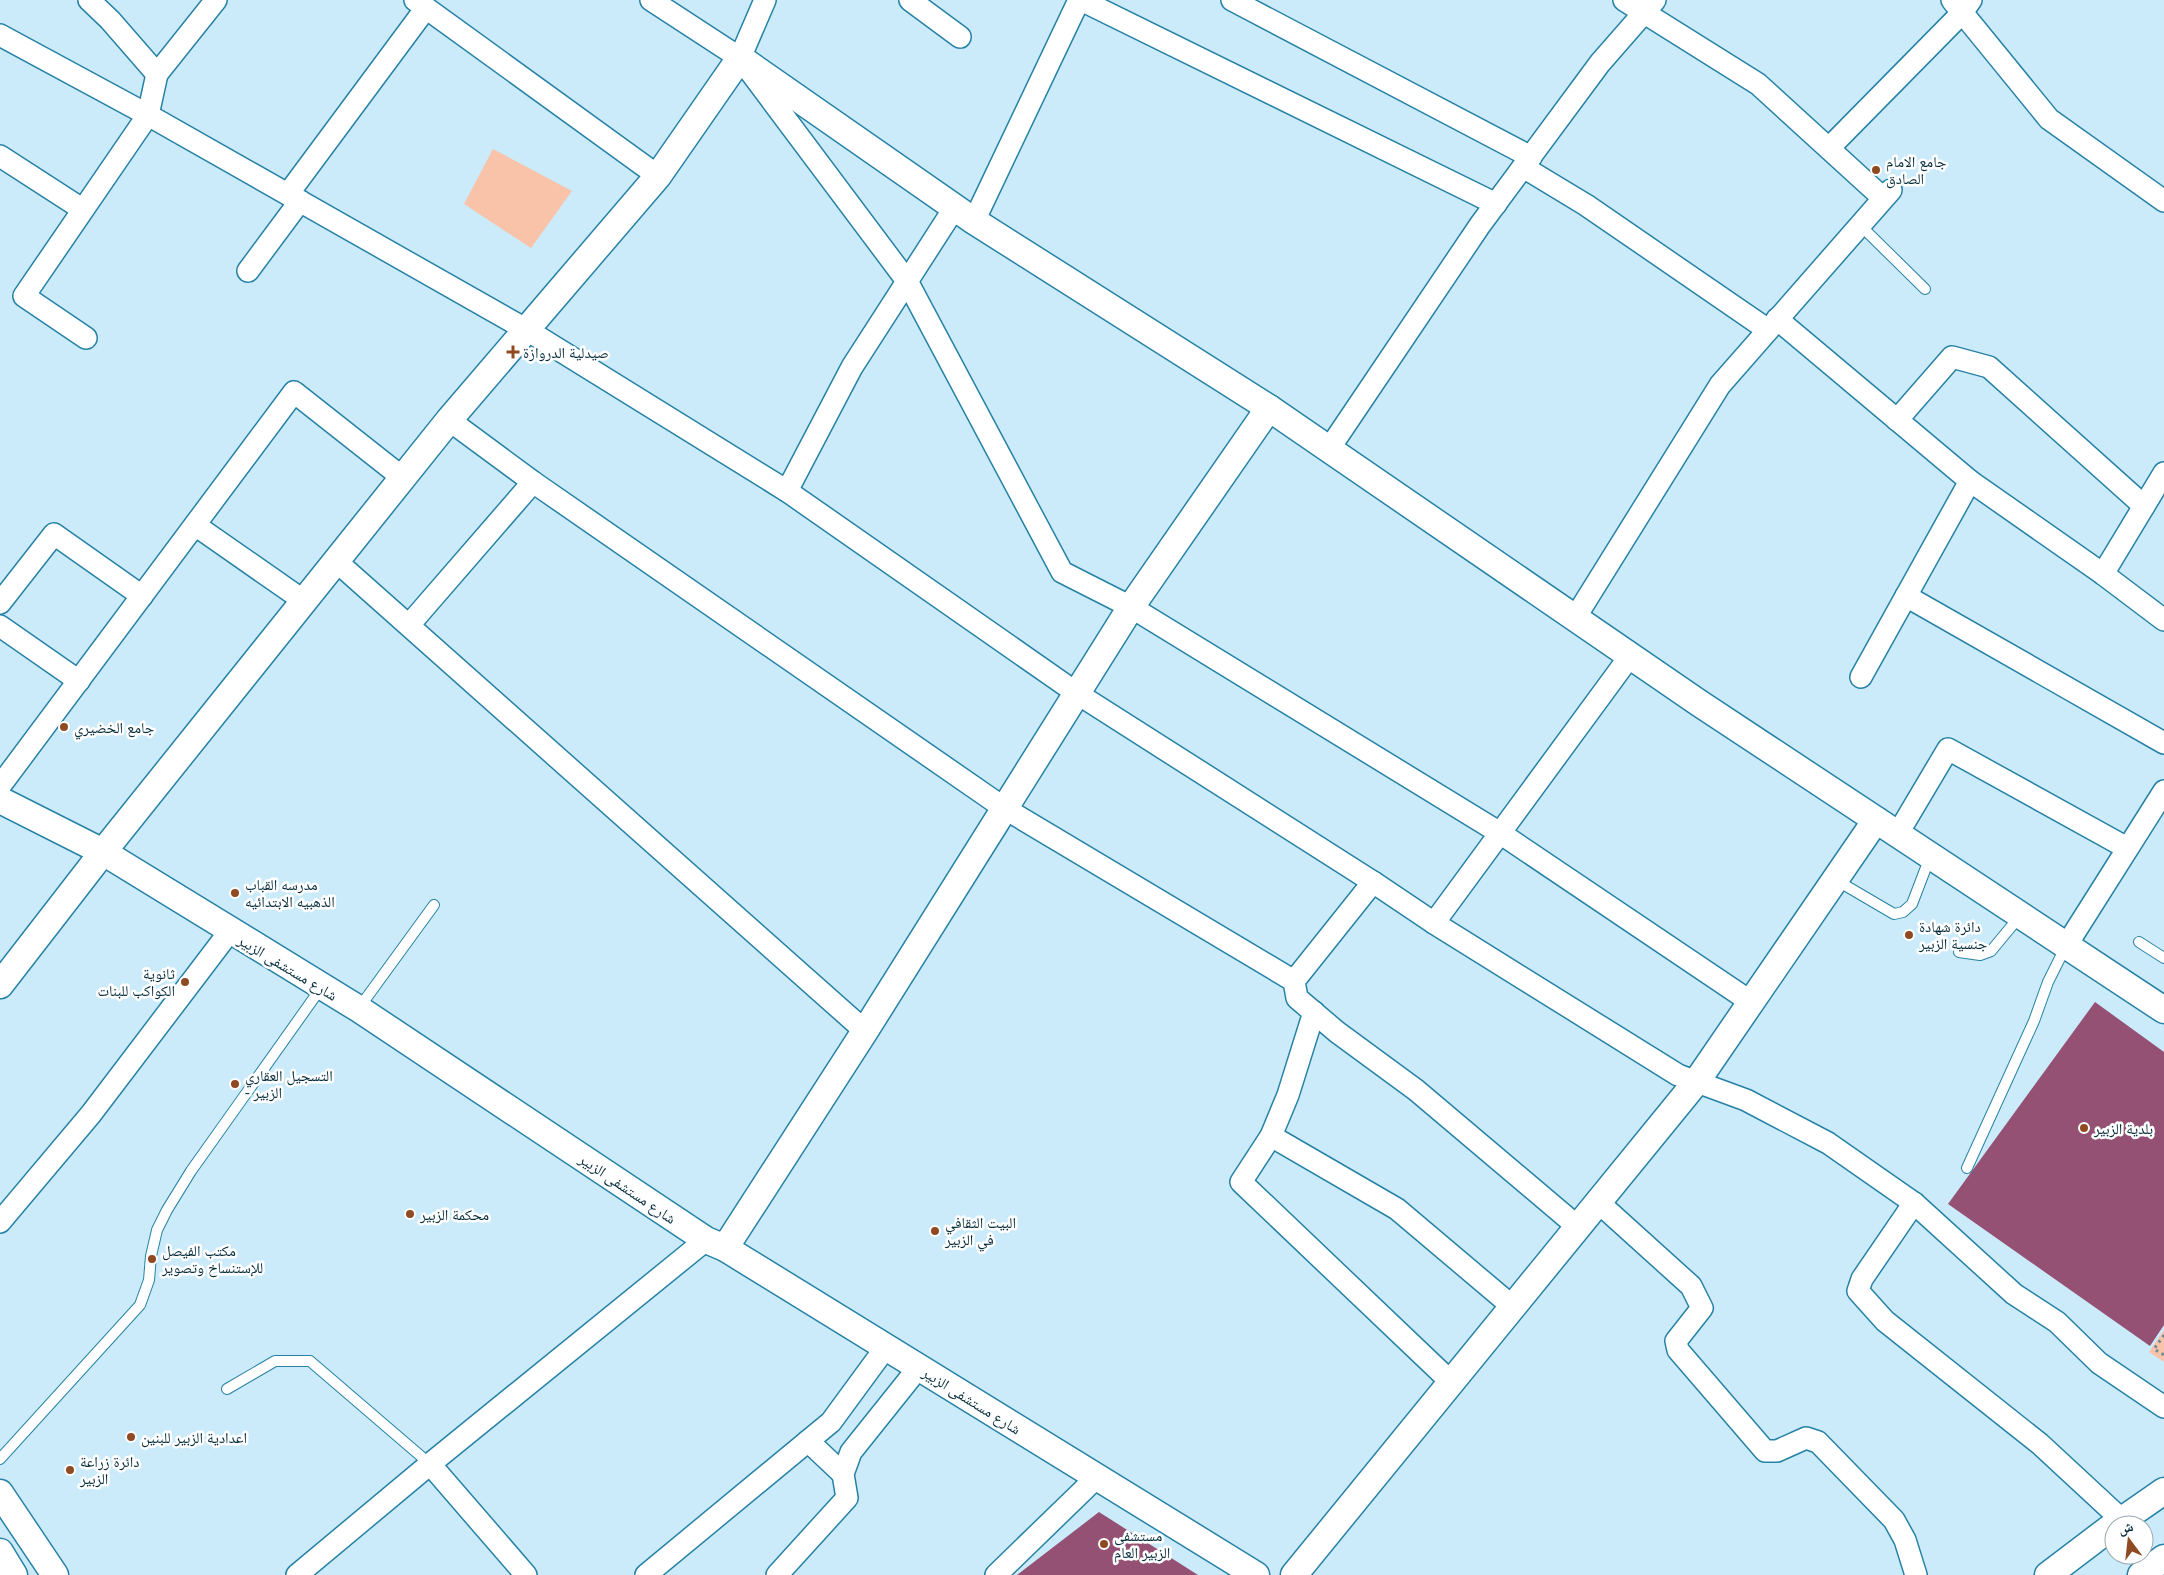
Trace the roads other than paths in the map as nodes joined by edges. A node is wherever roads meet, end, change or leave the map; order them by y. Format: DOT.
graph roads {
  1 [pos="89,0"];
  2 [pos="216,0"];
  3 [pos="651,0"];
  4 [pos="765,0"];
  5 [pos="910,0"];
  6 [pos="1080,0"];
  7 [pos="1232,0"];
  8 [pos="1624,0"];
  9 [pos="420,4"];
  10 [pos="1961,4"];
  11 [pos="1254,6"];
  12 [pos="1649,6"];
  13 [pos="0,35"];
  14 [pos="960,37"];
  15 [pos="740,58"];
  16 [pos="157,74"];
  17 [pos="148,115"];
  18 [pos="1829,148"];
  19 [pos="0,156"];
  20 [pos="1527,162"];
  21 [pos="658,176"];
  22 [pos="294,198"];
  23 [pos="2164,202"];
  24 [pos="1496,204"];
  25 [pos="82,209"];
  26 [pos="965,214"];
  27 [pos="1860,224"];
  28 [pos="248,271"];
  29 [pos="907,281"];
  30 [pos="1925,289"];
  31 [pos="1773,325"];
  32 [pos="527,330"];
  33 [pos="86,338"];
  34 [pos="1269,408"];
  35 [pos="449,420"];
  36 [pos="1897,420"];
  37 [pos="1329,449"];
  38 [pos="2164,473"];
  39 [pos="403,478"];
  40 [pos="1970,481"];
  41 [pos="533,482"];
  42 [pos="787,491"];
  43 [pos="2144,506"];
  44 [pos="195,525"];
  45 [pos="336,561"];
  46 [pos="2103,574"];
  47 [pos="142,596"];
  48 [pos="1906,596"];
  49 [pos="304,601"];
  50 [pos="0,603"];
  51 [pos="1131,607"];
  52 [pos="1576,618"];
  53 [pos="2164,620"];
  54 [pos="409,625"];
  55 [pos="0,626"];
  56 [pos="1630,656"];
  57 [pos="1861,677"];
  58 [pos="78,681"];
  59 [pos="1078,694"];
  60 [pos="2164,742"];
  61 [pos="0,786"];
  62 [pos="2164,791"];
  63 [pos="0,800"];
  64 [pos="1004,808"];
  65 [pos="1876,820"];
  66 [pos="1500,834"];
  67 [pos="1897,835"];
  68 [pos="2127,848"];
  69 [pos="103,852"];
  70 [pos="1930,856"];
  71 [pos="1835,880"];
  72 [pos="1373,882"];
  73 [pos="434,905"];
  74 [pos="2020,916"];
  75 [pos="1434,923"];
  76 [pos="230,931"];
  77 [pos="2139,942"];
  78 [pos="2066,946"];
  79 [pos="1959,952"];
  80 [pos="2164,958"];
  81 [pos="1294,981"];
  82 [pos="0,985"];
  83 [pos="322,988"];
  84 [pos="1751,1002"];
  85 [pos="358,1009"];
  86 [pos="2164,1010"];
  87 [pos="1314,1012"];
  88 [pos="865,1031"];
  89 [pos="1697,1081"];
  90 [pos="1271,1136"];
  91 [pos="1968,1168"];
  92 [pos="1598,1202"];
  93 [pos="1914,1203"];
  94 [pos="0,1222"];
  95 [pos="1578,1227"];
  96 [pos="716,1244"];
  97 [pos="1513,1306"];
  98 [pos="886,1347"];
  99 [pos="919,1367"];
  100 [pos="1451,1382"];
  101 [pos="227,1389"];
  102 [pos="2164,1407"];
  103 [pos="808,1441"];
  104 [pos="0,1459"];
  105 [pos="430,1464"];
  106 [pos="843,1474"];
  107 [pos="1097,1478"];
  108 [pos="2164,1491"];
  109 [pos="0,1493"];
  110 [pos="2109,1515"];
  111 [pos="2129,1515"];
  112 [pos="2104,1533"];
  113 [pos="0,1552"];
  114 [pos="2164,1558"];
  115 [pos="14,1575"];
  116 [pos="55,1575"];
  117 [pos="297,1575"];
  118 [pos="526,1575"];
  119 [pos="646,1575"];
  120 [pos="777,1575"];
  121 [pos="996,1575"];
  122 [pos="1256,1575"];
  123 [pos="1294,1575"];
  124 [pos="1916,1575"];
  125 [pos="2048,1575"];
  126 [pos="2140,1575"];
  1 -- 16 [label="street"];
  2 -- 16 [label="street"];
  3 -- 15 [label="street"];
  4 -- 15 [label="street"];
  5 -- 14 [label="street"];
  6 -- 24 [label="street"];
  6 -- 26 [label="street"];
  7 -- 11 [label="street"];
  8 -- 12 [label="street"];
  9 -- 21 [label="street"];
  9 -- 22 [label="street"];
  10 -- 18 [label="street"];
  10 -- 23 [label="street"];
  11 -- 20 [label="street"];
  12 -- 18 [label="street"];
  12 -- 20 [label="street"];
  13 -- 17 [label="street"];
  15 -- 21 [label="street"];
  15 -- 26 [label="street"];
  15 -- 29 [label="street"];
  16 -- 17 [label="street"];
  17 -- 22 [label="street"];
  17 -- 25 [label="street"];
  18 -- 27 [label="street"];
  19 -- 25 [label="street"];
  20 -- 24 [label="street"];
  20 -- 31 [label="street"];
  21 -- 32 [label="street"];
  22 -- 28 [label="street"];
  22 -- 32 [label="street"];
  24 -- 37 [label="street"];
  25 -- 33 [label="street"];
  26 -- 29 [label="street"];
  26 -- 34 [label="street"];
  27 -- 30 [label="lane"];
  27 -- 31 [label="street"];
  29 -- 42 [label="street"];
  29 -- 51 [label="street"];
  31 -- 36 [label="street"];
  31 -- 52 [label="street"];
  32 -- 35 [label="street"];
  32 -- 42 [label="street"];
  34 -- 37 [label="street"];
  34 -- 51 [label="street"];
  35 -- 39 [label="street"];
  35 -- 41 [label="street"];
  36 -- 40 [label="street"];
  36 -- 43 [label="street"];
  37 -- 52 [label="street"];
  38 -- 43 [label="street"];
  39 -- 44 [label="street"];
  39 -- 45 [label="street"];
  40 -- 46 [label="street"];
  40 -- 48 [label="street"];
  41 -- 54 [label="street"];
  41 -- 64 [label="street"];
  42 -- 59 [label="street"];
  43 -- 46 [label="street"];
  44 -- 47 [label="street"];
  44 -- 49 [label="street"];
  45 -- 49 [label="street"];
  45 -- 54 [label="street"];
  46 -- 53 [label="street"];
  47 -- 50 [label="street"];
  47 -- 58 [label="street"];
  48 -- 57 [label="street"];
  48 -- 60 [label="street"];
  49 -- 69 [label="street"];
  51 -- 59 [label="street"];
  51 -- 66 [label="street"];
  52 -- 56 [label="street"];
  54 -- 88 [label="street"];
  55 -- 58 [label="street"];
  56 -- 65 [label="street"];
  56 -- 66 [label="street"];
  58 -- 61 [label="street"];
  59 -- 64 [label="street"];
  59 -- 72 [label="street"];
  62 -- 68 [label="street"];
  63 -- 69 [label="street, شارع مستشفى الزبير"];
  64 -- 81 [label="street"];
  64 -- 88 [label="street"];
  65 -- 67 [label="street"];
  65 -- 71 [label="street"];
  66 -- 75 [label="street"];
  66 -- 84 [label="street"];
  67 -- 68 [label="street"];
  67 -- 70 [label="street"];
  68 -- 78 [label="street"];
  69 -- 76 [label="street, شارع مستشفى الزبير"];
  69 -- 82 [label="street"];
  70 -- 71 [label="lane"];
  70 -- 74 [label="street"];
  71 -- 84 [label="street"];
  72 -- 75 [label="street"];
  72 -- 81 [label="street"];
  73 -- 85 [label="lane"];
  74 -- 78 [label="street"];
  74 -- 79 [label="lane"];
  75 -- 89 [label="street"];
  76 -- 83 [label="street, شارع مستشفى الزبير"];
  76 -- 94 [label="street"];
  77 -- 80 [label="lane"];
  78 -- 86 [label="street"];
  78 -- 91 [label="lane"];
  81 -- 87 [label="street"];
  83 -- 85 [label="street, شارع مستشفى الزبير"];
  83 -- 104 [label="lane"];
  84 -- 89 [label="street"];
  85 -- 96 [label="street, شارع مستشفى الزبير"];
  87 -- 90 [label="street"];
  87 -- 95 [label="street"];
  88 -- 96 [label="street"];
  89 -- 92 [label="street"];
  89 -- 93 [label="street"];
  90 -- 97 [label="street"];
  90 -- 100 [label="street"];
  92 -- 95 [label="street"];
  92 -- 124 [label="street"];
  93 -- 102 [label="street"];
  93 -- 110 [label="street"];
  95 -- 97 [label="street"];
  96 -- 98 [label="street, شارع مستشفى الزبير"];
  96 -- 105 [label="street"];
  97 -- 100 [label="street"];
  98 -- 99 [label="street, شارع مستشفى الزبير"];
  98 -- 103 [label="street"];
  99 -- 106 [label="street"];
  99 -- 107 [label="street, شارع مستشفى الزبير"];
  100 -- 123 [label="street"];
  101 -- 105 [label="lane"];
  103 -- 106 [label="street"];
  103 -- 119 [label="street"];
  105 -- 117 [label="street"];
  105 -- 118 [label="street"];
  106 -- 120 [label="street"];
  107 -- 121 [label="street"];
  107 -- 122 [label="street, شارع مستشفى الزبير"];
  108 -- 111 [label="street"];
  109 -- 116 [label="street"];
  112 -- 125 [label="street"];
  113 -- 115 [label="street"];
  114 -- 126 [label="street"];
}
